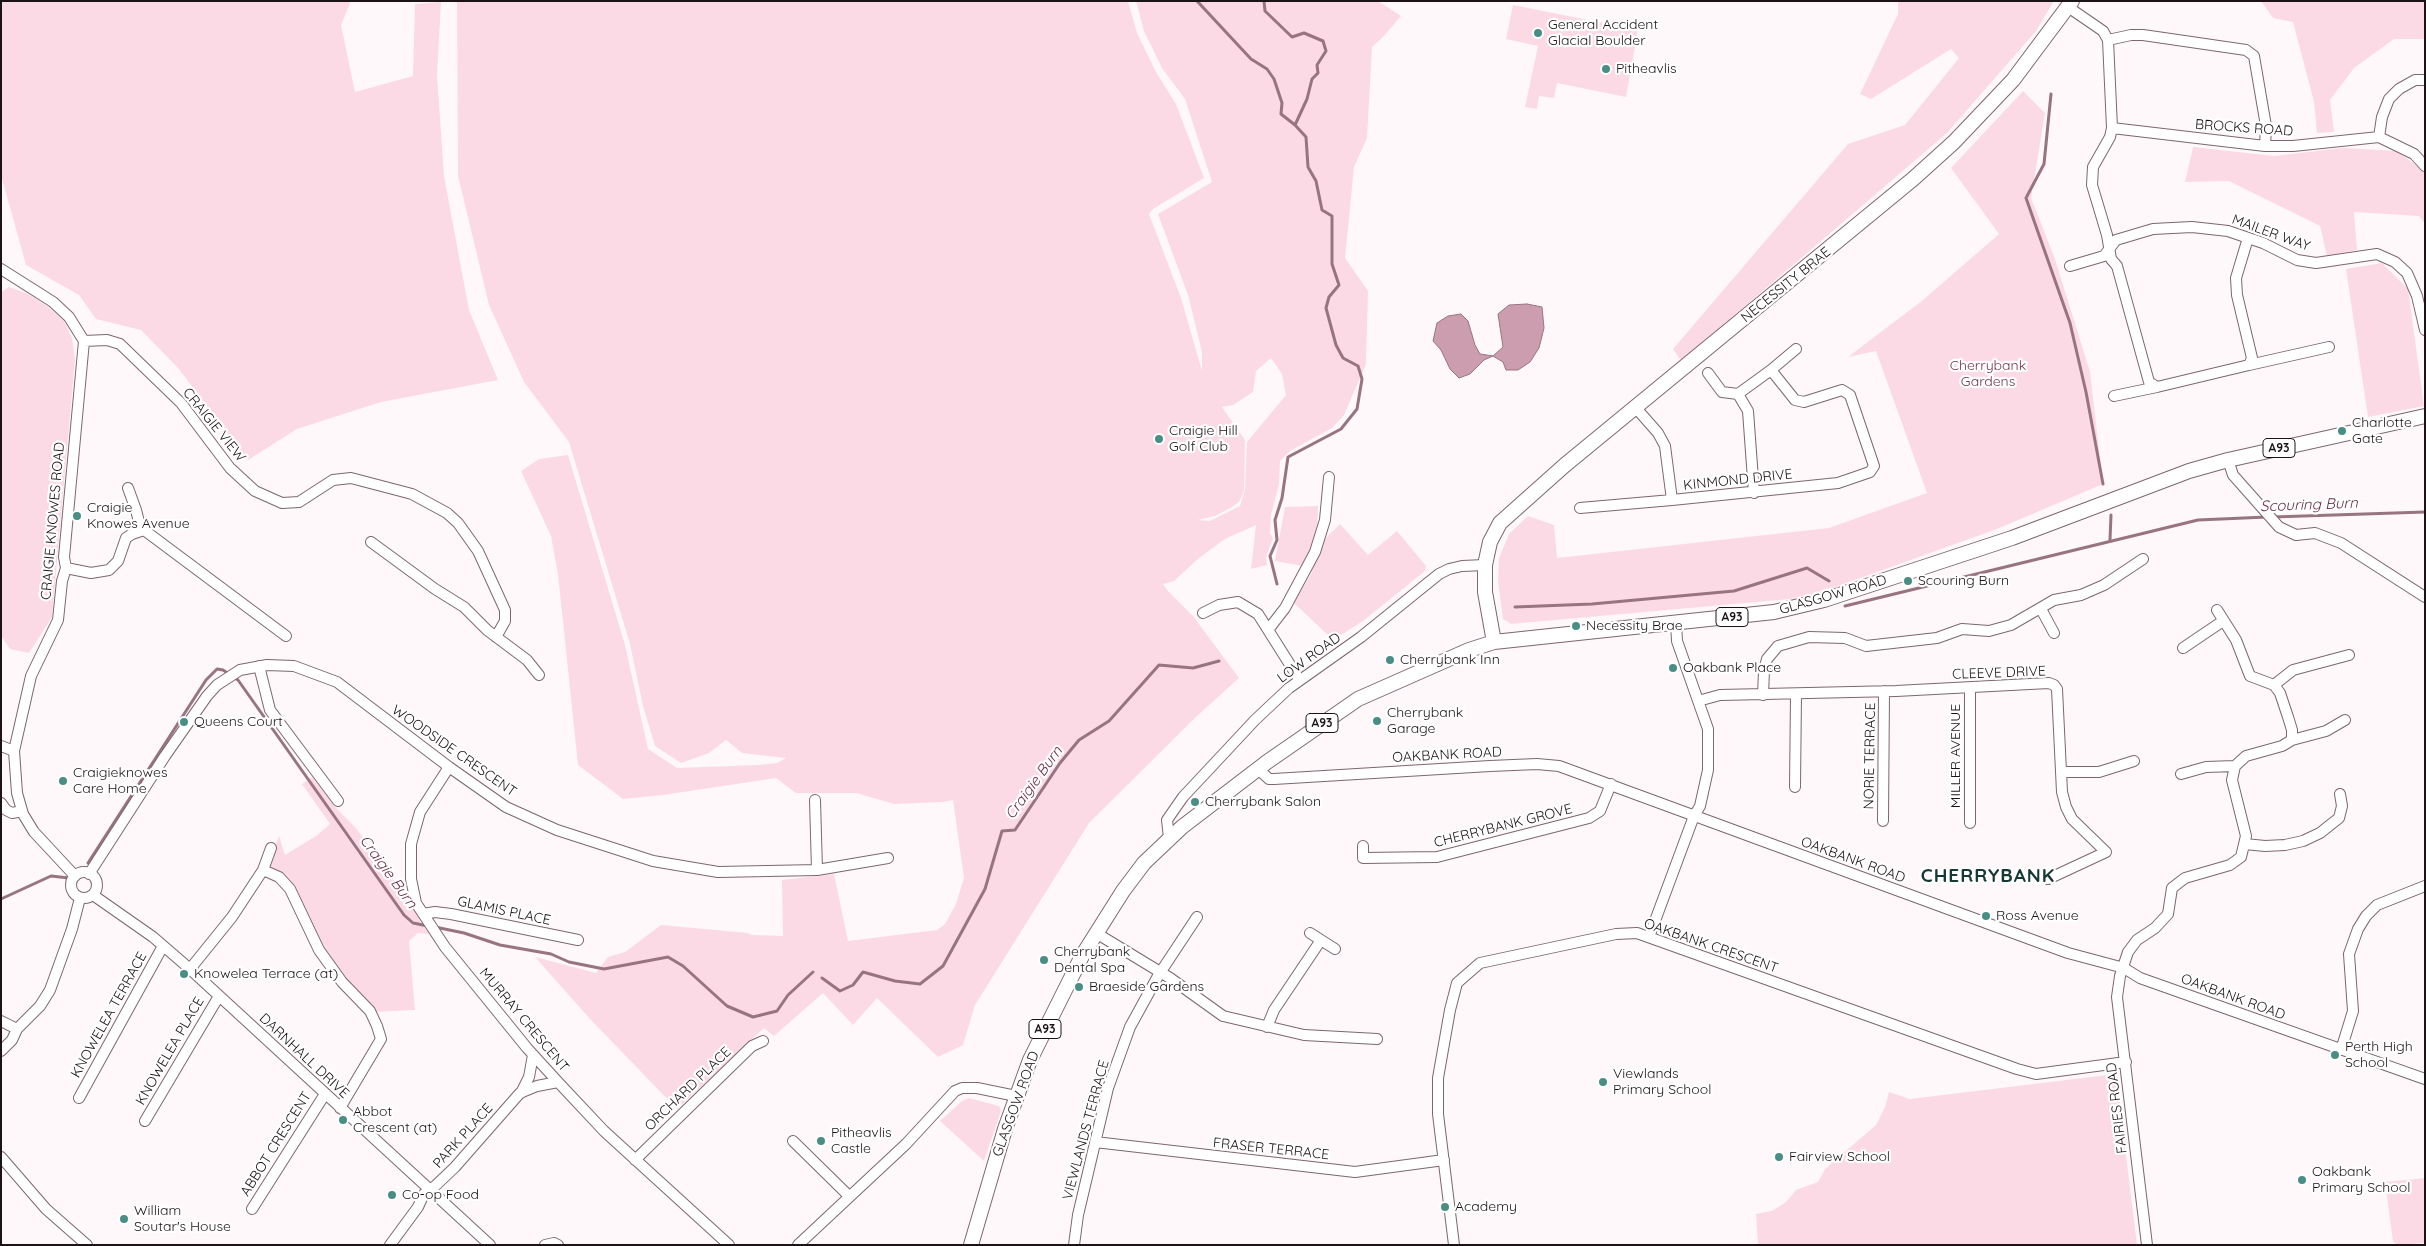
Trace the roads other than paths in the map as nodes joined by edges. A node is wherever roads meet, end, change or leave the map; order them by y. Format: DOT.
graph roads {
  1 [pos="2070,4"];
  2 [pos="2108,40"];
  3 [pos="2425,80"];
  4 [pos="2112,128"];
  5 [pos="2379,137"];
  6 [pos="2265,146"];
  7 [pos="2425,166"];
  8 [pos="2248,238"];
  9 [pos="2109,248"];
  10 [pos="2070,266"];
  11 [pos="1,269"];
  12 [pos="2421,295"];
  13 [pos="2425,330"];
  14 [pos="84,341"];
  15 [pos="2328,347"];
  16 [pos="1796,349"];
  17 [pos="2249,365"];
  18 [pos="1771,370"];
  19 [pos="1708,373"];
  20 [pos="2157,386"];
  21 [pos="1738,394"];
  22 [pos="2114,396"];
  23 [pos="1636,408"];
  24 [pos="2425,416"];
  25 [pos="2228,460"];
  26 [pos="1329,477"];
  27 [pos="128,488"];
  28 [pos="1754,493"];
  29 [pos="1672,500"];
  30 [pos="1580,508"];
  31 [pos="141,530"];
  32 [pos="371,542"];
  33 [pos="2143,558"];
  34 [pos="1485,565"];
  35 [pos="66,568"];
  36 [pos="2425,597"];
  37 [pos="2041,609"];
  38 [pos="2217,610"];
  39 [pos="1203,613"];
  40 [pos="2223,621"];
  41 [pos="1676,623"];
  42 [pos="1268,630"];
  43 [pos="2054,634"];
  44 [pos="286,636"];
  45 [pos="496,636"];
  46 [pos="1494,642"];
  47 [pos="2183,648"];
  48 [pos="2348,655"];
  49 [pos="259,666"];
  50 [pos="539,675"];
  51 [pos="1299,679"];
  52 [pos="2274,685"];
  53 [pos="1970,688"];
  54 [pos="1884,691"];
  55 [pos="1796,694"];
  56 [pos="1764,695"];
  57 [pos="1698,700"];
  58 [pos="2345,720"];
  59 [pos="2292,740"];
  60 [pos="1,746"];
  61 [pos="14,751"];
  62 [pos="2134,761"];
  63 [pos="2235,766"];
  64 [pos="449,767"];
  65 [pos="1258,769"];
  66 [pos="2061,772"];
  67 [pos="2181,774"];
  68 [pos="1611,784"];
  69 [pos="1795,787"];
  70 [pos="2340,794"];
  71 [pos="815,800"];
  72 [pos="338,801"];
  73 [pos="1,803"];
  74 [pos="22,811"];
  75 [pos="1694,816"];
  76 [pos="1883,821"];
  77 [pos="1970,824"];
  78 [pos="1169,838"];
  79 [pos="2245,844"];
  80 [pos="1363,846"];
  81 [pos="271,848"];
  82 [pos="888,858"];
  83 [pos="263,870"];
  84 [pos="817,870"];
  85 [pos="89,874"];
  86 [pos="75,876"];
  87 [pos="2048,879"];
  88 [pos="2425,886"];
  89 [pos="93,895"];
  90 [pos="80,898"];
  91 [pos="1197,917"];
  92 [pos="426,919"];
  93 [pos="1096,933"];
  94 [pos="1310,933"];
  95 [pos="1649,936"];
  96 [pos="578,940"];
  97 [pos="1322,940"];
  98 [pos="163,946"];
  99 [pos="1335,949"];
  100 [pos="2124,968"];
  101 [pos="190,969"];
  102 [pos="1160,972"];
  103 [pos="218,996"];
  104 [pos="1,1022"];
  105 [pos="1267,1027"];
  106 [pos="18,1029"];
  107 [pos="1376,1039"];
  108 [pos="763,1041"];
  109 [pos="1,1050"];
  110 [pos="2341,1050"];
  111 [pos="533,1055"];
  112 [pos="2126,1062"];
  113 [pos="2425,1079"];
  114 [pos="558,1082"];
  115 [pos="520,1093"];
  116 [pos="324,1094"];
  117 [pos="1016,1096"];
  118 [pos="79,1098"];
  119 [pos="340,1108"];
  120 [pos="145,1121"];
  121 [pos="793,1141"];
  122 [pos="1095,1142"];
  123 [pos="1,1157"];
  124 [pos="635,1160"];
  125 [pos="1444,1160"];
  126 [pos="430,1190"];
  127 [pos="849,1196"];
  128 [pos="252,1209"];
  129 [pos="87,1245"];
  130 [pos="390,1245"];
  131 [pos="490,1245"];
  132 [pos="544,1245"];
  133 [pos="558,1245"];
  134 [pos="729,1245"];
  135 [pos="798,1245"];
  136 [pos="971,1245"];
  137 [pos="1074,1245"];
  138 [pos="1454,1245"];
  139 [pos="2147,1245"];
  1 -- 2 [label="street"];
  1 -- 23 [label="main road, NECESSITY BRAE"];
  2 -- 4 [label="street"];
  2 -- 6 [label="street"];
  3 -- 5 [label="street"];
  4 -- 6 [label="street, BROCKS ROAD"];
  4 -- 9 [label="street"];
  5 -- 6 [label="street, BROCKS ROAD"];
  5 -- 7 [label="street"];
  8 -- 9 [label="street, MAILER WAY"];
  8 -- 12 [label="street, MAILER WAY"];
  8 -- 17 [label="street"];
  9 -- 10 [label="street, MAILER WAY"];
  9 -- 20 [label="street"];
  11 -- 14 [label="street"];
  12 -- 13 [label="street, MAILER WAY"];
  14 -- 35 [label="street, CRAIGIE KNOWES ROAD"];
  14 -- 45 [label="street, CRAIGIE VIEW"];
  15 -- 17 [label="street"];
  16 -- 18 [label="street"];
  17 -- 20 [label="street"];
  18 -- 21 [label="street"];
  18 -- 28 [label="street, KINMOND DRIVE"];
  19 -- 21 [label="street"];
  20 -- 22 [label="street"];
  21 -- 28 [label="street"];
  23 -- 29 [label="street, KINMOND DRIVE"];
  23 -- 34 [label="main road, NECESSITY BRAE"];
  24 -- 25 [label="main road, GLASGOW ROAD / A93"];
  25 -- 36 [label="street"];
  25 -- 41 [label="main road, GLASGOW ROAD / A93"];
  26 -- 42 [label="street"];
  27 -- 31 [label="street"];
  28 -- 29 [label="street, KINMOND DRIVE"];
  29 -- 30 [label="street"];
  31 -- 35 [label="street"];
  31 -- 44 [label="street"];
  32 -- 45 [label="street"];
  33 -- 37 [label="street"];
  34 -- 46 [label="main road, NECESSITY BRAE"];
  34 -- 51 [label="street, LOW ROAD"];
  35 -- 61 [label="street, CRAIGIE KNOWES ROAD"];
  37 -- 43 [label="street"];
  37 -- 56 [label="street"];
  38 -- 40 [label="street"];
  39 -- 42 [label="street"];
  40 -- 47 [label="street"];
  40 -- 52 [label="street"];
  41 -- 46 [label="main road, GLASGOW ROAD / A93"];
  41 -- 57 [label="street"];
  42 -- 51 [label="street"];
  45 -- 50 [label="street"];
  46 -- 65 [label="main road, GLASGOW ROAD / A93"];
  48 -- 52 [label="street"];
  49 -- 64 [label="street, WOODSIDE CRESCENT"];
  49 -- 72 [label="street"];
  49 -- 85 [label="street, WOODSIDE CRESCENT"];
  51 -- 78 [label="street, LOW ROAD"];
  52 -- 59 [label="street"];
  53 -- 54 [label="street, CLEEVE DRIVE"];
  53 -- 66 [label="street, CLEEVE DRIVE"];
  53 -- 77 [label="street, MILLER AVENUE"];
  54 -- 55 [label="street, CLEEVE DRIVE"];
  54 -- 76 [label="street, NORIE TERRACE"];
  55 -- 56 [label="street, CLEEVE DRIVE"];
  55 -- 69 [label="street"];
  56 -- 57 [label="street, CLEEVE DRIVE"];
  57 -- 75 [label="street"];
  58 -- 59 [label="street"];
  59 -- 63 [label="street"];
  60 -- 61 [label="street"];
  61 -- 74 [label="street, CRAIGIE KNOWES ROAD"];
  62 -- 66 [label="street"];
  63 -- 67 [label="street"];
  63 -- 79 [label="street"];
  64 -- 84 [label="street, WOODSIDE CRESCENT"];
  64 -- 92 [label="street, MURRAY CRESCENT"];
  65 -- 68 [label="street, OAKBANK ROAD"];
  65 -- 78 [label="main road, GLASGOW ROAD / A93"];
  66 -- 87 [label="street, CLEEVE DRIVE"];
  68 -- 75 [label="street, OAKBANK ROAD"];
  68 -- 80 [label="street, CHERRYBANK GROVE"];
  70 -- 79 [label="street"];
  71 -- 84 [label="street"];
  73 -- 74 [label="street"];
  74 -- 86 [label="street, CRAIGIE KNOWES ROAD"];
  75 -- 95 [label="street"];
  75 -- 100 [label="street, OAKBANK ROAD"];
  78 -- 93 [label="main road, GLASGOW ROAD / A93"];
  79 -- 100 [label="street"];
  81 -- 83 [label="street"];
  82 -- 84 [label="street, WOODSIDE CRESCENT"];
  83 -- 101 [label="street"];
  83 -- 119 [label="street"];
  85 -- 86 [label="street"];
  85 -- 89 [label="street"];
  86 -- 90 [label="street"];
  88 -- 110 [label="street"];
  89 -- 90 [label="street"];
  89 -- 98 [label="street, DARNHALL DRIVE"];
  90 -- 106 [label="street"];
  91 -- 102 [label="street, VIEWLANDS TERRACE"];
  92 -- 96 [label="street, GLAMIS PLACE"];
  92 -- 111 [label="street, MURRAY CRESCENT"];
  93 -- 102 [label="street"];
  93 -- 117 [label="main road, GLASGOW ROAD / A93"];
  94 -- 97 [label="street"];
  95 -- 112 [label="street, OAKBANK CRESCENT"];
  95 -- 125 [label="street, OAKBANK CRESCENT"];
  97 -- 99 [label="street"];
  97 -- 105 [label="street"];
  98 -- 101 [label="street, DARNHALL DRIVE"];
  98 -- 118 [label="street, KNOWELEA TERRACE"];
  100 -- 110 [label="street, OAKBANK ROAD"];
  100 -- 112 [label="street, FAIRIES ROAD"];
  101 -- 103 [label="street, DARNHALL DRIVE"];
  102 -- 105 [label="street"];
  102 -- 122 [label="street, VIEWLANDS TERRACE"];
  103 -- 116 [label="street, DARNHALL DRIVE"];
  103 -- 120 [label="street, KNOWELEA PLACE"];
  104 -- 106 [label="street"];
  105 -- 107 [label="street"];
  106 -- 109 [label="street"];
  108 -- 124 [label="street, ORCHARD PLACE"];
  110 -- 113 [label="street, OAKBANK ROAD"];
  111 -- 114 [label="street, MURRAY CRESCENT"];
  111 -- 115 [label="street, PARK PLACE"];
  112 -- 139 [label="street, FAIRIES ROAD"];
  114 -- 115 [label="street, PARK PLACE"];
  114 -- 124 [label="street, MURRAY CRESCENT"];
  115 -- 126 [label="street, PARK PLACE"];
  116 -- 119 [label="street, DARNHALL DRIVE"];
  116 -- 128 [label="street, ABBOT CRESCENT"];
  117 -- 127 [label="street"];
  117 -- 136 [label="main road, GLASGOW ROAD / A93"];
  119 -- 126 [label="street, DARNHALL DRIVE"];
  121 -- 127 [label="street"];
  122 -- 125 [label="street, FRASER TERRACE"];
  122 -- 137 [label="street, VIEWLANDS TERRACE"];
  123 -- 129 [label="street"];
  124 -- 134 [label="street, MURRAY CRESCENT"];
  125 -- 138 [label="street, OAKBANK CRESCENT"];
  126 -- 130 [label="street, PARK PLACE"];
  126 -- 131 [label="street, DARNHALL DRIVE"];
  127 -- 135 [label="street"];
  132 -- 133 [label="street"];
}
